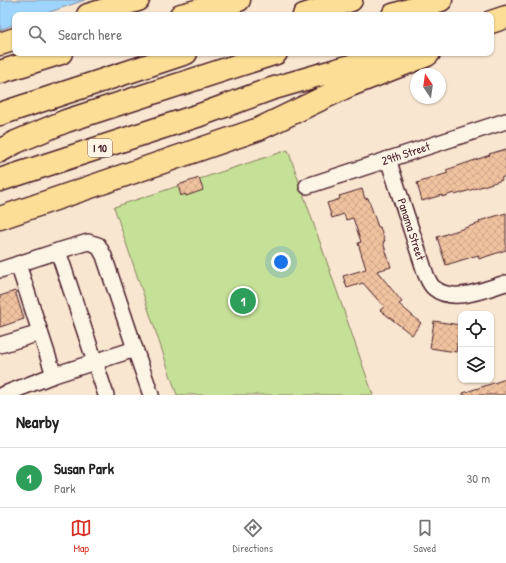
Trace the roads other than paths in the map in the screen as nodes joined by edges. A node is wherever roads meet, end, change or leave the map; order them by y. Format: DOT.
graph roads {
  1 [pos="138,0"];
  2 [pos="239,0"];
  3 [pos="351,0"];
  4 [pos="440,0"];
  5 [pos="98,12"];
  6 [pos="193,12"];
  7 [pos="313,12"];
  8 [pos="402,12"];
  9 [pos="506,17"];
  10 [pos="494,21"];
  11 [pos="12,40"];
  12 [pos="0,44"];
  13 [pos="51,56"];
  14 [pos="178,56"];
  15 [pos="267,56"];
  16 [pos="385,56"];
  17 [pos="424,56"];
  18 [pos="0,72"];
  19 [pos="0,114"];
  20 [pos="506,121"];
  21 [pos="0,151"];
  22 [pos="388,159"];
  23 [pos="0,180"];
  24 [pos="306,186"];
  25 [pos="0,218"];
  26 [pos="58,251"];
  27 [pos="18,264"];
  28 [pos="0,270"];
  29 [pos="506,283"];
  30 [pos="40,333"];
  31 [pos="0,345"];
  32 [pos="135,349"];
  33 [pos="95,362"];
  34 [pos="54,375"];
  35 [pos="2,395"];
  36 [pos="106,395"];
  37 [pos="151,395"];
  1 -- 5 [label="highway"];
  2 -- 6 [label="highway"];
  3 -- 7 [label="highway"];
  4 -- 8 [label="highway"];
  9 -- 10 [label="highway"];
  11 -- 12 [label="highway"];
  13 -- 18 [label="highway"];
  14 -- 19 [label="highway"];
  15 -- 21 [label="highway"];
  16 -- 23 [label="highway, I 10"];
  17 -- 25 [label="highway"];
  20 -- 22 [label="street, 29th Street"];
  22 -- 24 [label="street, 29th Street"];
  22 -- 29 [label="street, Panama Street"];
  26 -- 27 [label="street"];
  26 -- 32 [label="street"];
  26 -- 33 [label="street"];
  27 -- 28 [label="street"];
  27 -- 30 [label="street"];
  30 -- 31 [label="street"];
  30 -- 34 [label="street"];
  32 -- 33 [label="street"];
  32 -- 37 [label="street"];
  33 -- 34 [label="street"];
  33 -- 36 [label="street"];
  34 -- 35 [label="street"];
}
